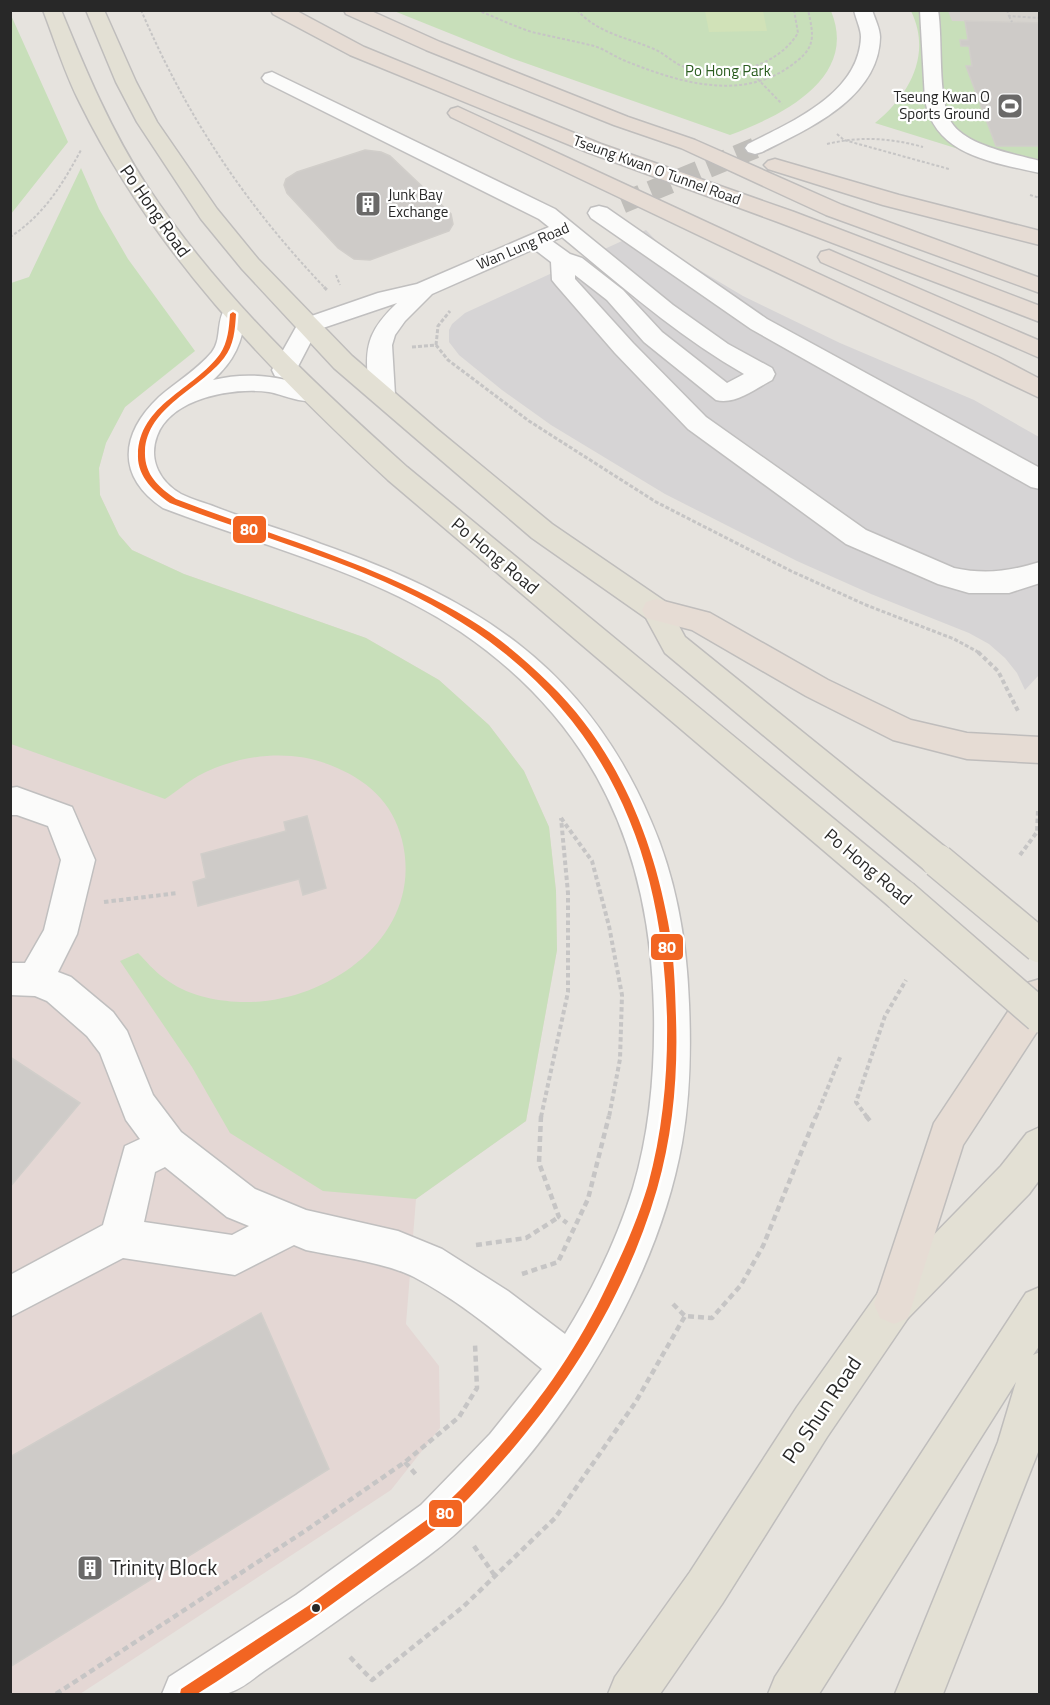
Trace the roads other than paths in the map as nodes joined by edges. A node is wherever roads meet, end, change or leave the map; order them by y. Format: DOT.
graph roads {
  1 [pos="52,10"];
  2 [pos="95,10"];
  3 [pos="280,10"];
  4 [pos="353,10"];
  5 [pos="863,10"];
  6 [pos="929,10"];
  7 [pos="357,51"];
  8 [pos="272,78"];
  9 [pos="688,144"];
  10 [pos="594,148"];
  11 [pos="755,148"];
  12 [pos="1040,167"];
  13 [pos="622,203"];
  14 [pos="599,213"];
  15 [pos="565,228"];
  16 [pos="782,238"];
  17 [pos="1040,238"];
  18 [pos="536,240"];
  19 [pos="812,250"];
  20 [pos="562,259"];
  21 [pos="1040,286"];
  22 [pos="424,289"];
  23 [pos="233,314"];
  24 [pos="1040,315"];
  25 [pos="308,325"];
  26 [pos="1039,350"];
  27 [pos="284,370"];
  28 [pos="1040,390"];
  29 [pos="309,394"];
  30 [pos="382,395"];
  31 [pos="170,403"];
  32 [pos="1040,480"];
  33 [pos="1040,572"];
  34 [pos="656,610"];
  35 [pos="1040,750"];
  36 [pos="10,802"];
  37 [pos="1040,946"];
  38 [pos="23,980"];
  39 [pos="1040,995"];
  40 [pos="1040,1016"];
  41 [pos="168,1145"];
  42 [pos="1040,1146"];
  43 [pos="292,1224"];
  44 [pos="120,1238"];
  45 [pos="10,1297"];
  46 [pos="894,1304"];
  47 [pos="1040,1307"];
  48 [pos="569,1364"];
  49 [pos="1040,1374"];
  50 [pos="186,1695"];
  51 [pos="632,1695"];
  52 [pos="792,1695"];
  53 [pos="919,1695"];
  1 -- 23 [label="main road, Po Hong Road"];
  2 -- 25 [label="main road"];
  3 -- 7 [label="highway, Tseung Kwan O Tunnel Road"];
  4 -- 9 [label="highway, Tseung Kwan O Tunnel Road"];
  5 -- 11 [label="street"];
  6 -- 12 [label="street"];
  7 -- 10 [label="highway, Tseung Kwan O Tunnel Road"];
  7 -- 28 [label="highway"];
  8 -- 15 [label="street"];
  9 -- 17 [label="highway"];
  9 -- 21 [label="highway, Tseung Kwan O Tunnel Road"];
  10 -- 16 [label="highway"];
  10 -- 24 [label="highway, Tseung Kwan O Tunnel Road"];
  13 -- 14 [label="street, Wan Lung Road"];
  14 -- 15 [label="street, Wan Lung Road"];
  14 -- 32 [label="street"];
  15 -- 18 [label="street, Wan Lung Road"];
  15 -- 20 [label="street"];
  18 -- 20 [label="street"];
  18 -- 22 [label="street, Wan Lung Road"];
  19 -- 26 [label="highway"];
  20 -- 33 [label="street"];
  22 -- 25 [label="street, Wan Lung Road"];
  22 -- 30 [label="street, Wan Lung Road"];
  23 -- 27 [label="main road, Po Hong Road"];
  23 -- 31 [label="street"];
  25 -- 27 [label="street"];
  25 -- 30 [label="main road"];
  27 -- 29 [label="main road, Po Hong Road"];
  29 -- 31 [label="street"];
  29 -- 40 [label="main road, Po Hong Road, bridge"];
  30 -- 34 [label="main road"];
  31 -- 48 [label="street"];
  34 -- 35 [label="highway"];
  34 -- 37 [label="main road, bridge"];
  36 -- 38 [label="street"];
  38 -- 41 [label="street"];
  39 -- 46 [label="highway"];
  41 -- 43 [label="street"];
  41 -- 44 [label="street"];
  42 -- 46 [label="main road, Po Shun Road"];
  43 -- 44 [label="street"];
  43 -- 48 [label="street"];
  44 -- 45 [label="street"];
  46 -- 51 [label="main road, Po Shun Road"];
  47 -- 52 [label="main road"];
  48 -- 50 [label="street"];
  49 -- 53 [label="main road"];
}
